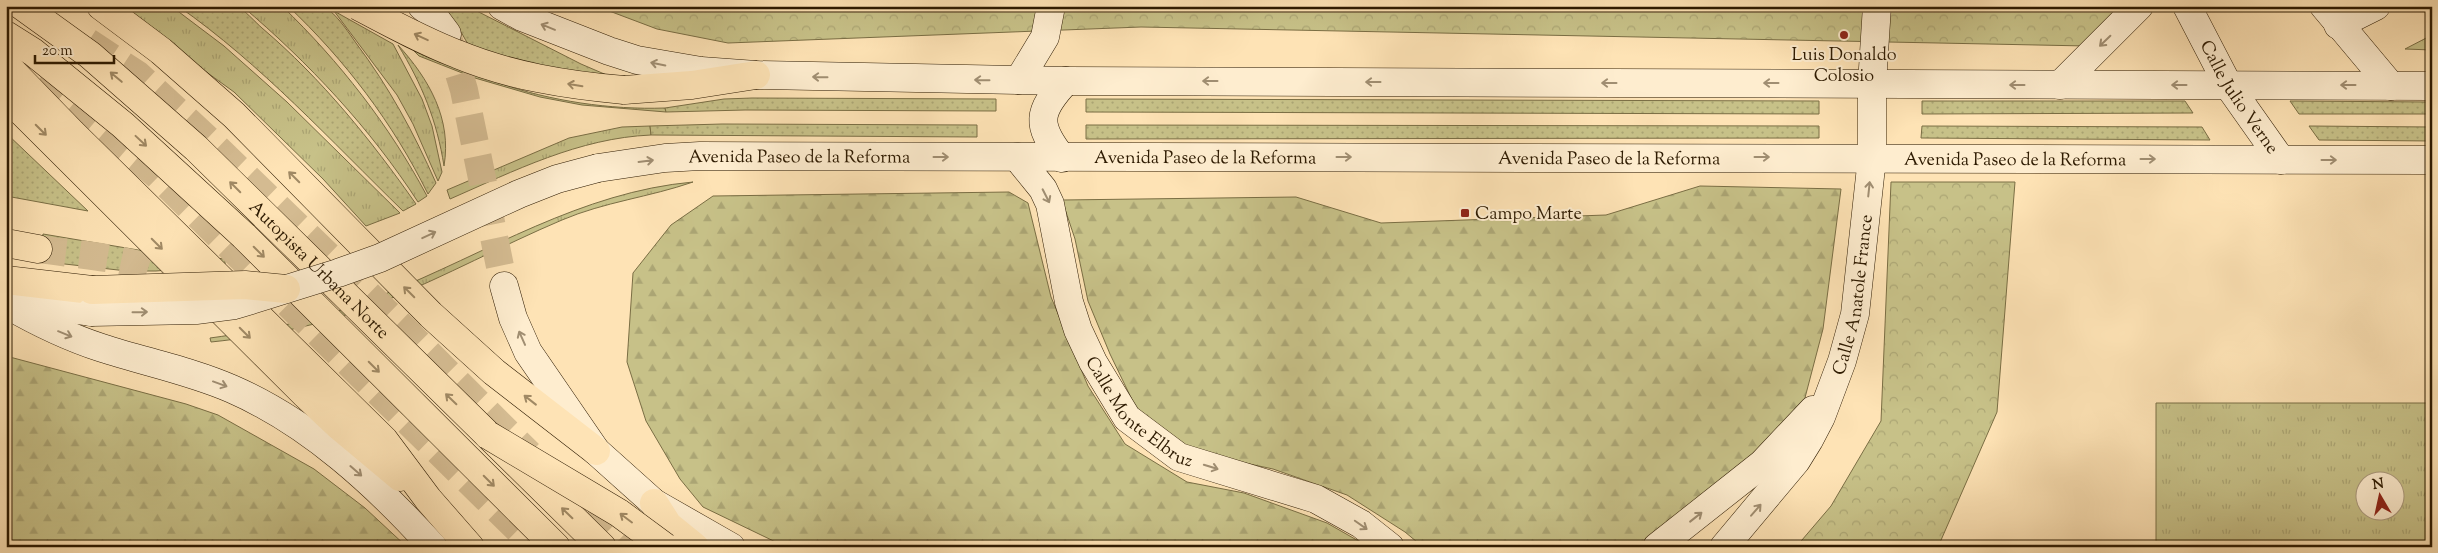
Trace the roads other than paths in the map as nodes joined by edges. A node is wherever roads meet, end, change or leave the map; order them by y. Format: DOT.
graph roads {
  1 [pos="22,6"];
  2 [pos="101,6"];
  3 [pos="358,6"];
  4 [pos="422,6"];
  5 [pos="502,6"];
  6 [pos="1051,6"];
  7 [pos="1877,6"];
  8 [pos="2139,6"];
  9 [pos="2187,6"];
  10 [pos="2376,6"];
  11 [pos="2331,16"];
  12 [pos="447,34"];
  13 [pos="6,35"];
  14 [pos="6,65"];
  15 [pos="756,75"];
  16 [pos="1019,80"];
  17 [pos="1066,81"];
  18 [pos="1872,84"];
  19 [pos="2060,85"];
  20 [pos="2228,85"];
  21 [pos="2391,86"];
  22 [pos="2432,86"];
  23 [pos="6,96"];
  24 [pos="1017,157"];
  25 [pos="1062,158"];
  26 [pos="1872,158"];
  27 [pos="2281,160"];
  28 [pos="2432,160"];
  29 [pos="6,243"];
  30 [pos="38,249"];
  31 [pos="6,280"];
  32 [pos="504,286"];
  33 [pos="286,289"];
  34 [pos="6,302"];
  35 [pos="1831,390"];
  36 [pos="488,435"];
  37 [pos="596,451"];
  38 [pos="428,499"];
  39 [pos="654,503"];
  40 [pos="433,547"];
  41 [pos="470,547"];
  42 [pos="556,547"];
  43 [pos="602,547"];
  44 [pos="665,547"];
  45 [pos="695,547"];
  46 [pos="731,547"];
  47 [pos="1390,547"];
  48 [pos="1657,547"];
  49 [pos="1724,547"];
  36 -- 1 [label="highway, Autopista Urbana Norte, one-way"];
  37 -- 2 [label="highway, one-way"];
  15 -- 3 [label="highway, one-way, bridge"];
  4 -- 12 [label="main road"];
  15 -- 5 [label="main road, one-way"];
  6 -- 16 [label="main road"];
  7 -- 18 [label="main road, Calle Anatole France"];
  8 -- 19 [label="main road, one-way"];
  9 -- 20 [label="main road, Calle Julio Verne"];
  10 -- 11 [label="main road"];
  11 -- 21 [label="main road"];
  13 -- 42 [label="highway, Autopista Urbana Norte, one-way"];
  14 -- 38 [label="highway"];
  16 -- 15 [label="main road, one-way"];
  16 -- 17 [label="main road"];
  18 -- 17 [label="main road, one-way"];
  17 -- 25 [label="main road"];
  19 -- 18 [label="main road, one-way"];
  18 -- 26 [label="main road, Calle Anatole France"];
  20 -- 19 [label="main road, one-way"];
  21 -- 20 [label="main road, one-way"];
  20 -- 27 [label="main road, Calle Julio Verne"];
  21 -- 22 [label="main road"];
  23 -- 38 [label="highway, one-way"];
  24 -- 25 [label="main road, Avenida Paseo de la Reforma"];
  33 -- 24 [label="main road, Avenida Paseo de la Reforma, one-way, bridge"];
  24 -- 47 [label="main road, Calle Monte Elbruz, one-way"];
  25 -- 26 [label="main road, Avenida Paseo de la Reforma, one-way"];
  26 -- 27 [label="main road, Avenida Paseo de la Reforma, one-way"];
  35 -- 26 [label="main road, Calle Anatole France, one-way"];
  27 -- 28 [label="main road, Avenida Paseo de la Reforma, one-way"];
  29 -- 30 [label="highway"];
  31 -- 33 [label="highway, bridge"];
  37 -- 32 [label="main road, one-way"];
  34 -- 33 [label="main road, Avenida Paseo de la Reforma, one-way, bridge"];
  34 -- 40 [label="main road, one-way"];
  48 -- 35 [label="main road, one-way"];
  49 -- 35 [label="main road, Calle Anatole France, one-way"];
  43 -- 36 [label="highway, Autopista Urbana Norte, one-way, bridge"];
  44 -- 36 [label="highway, one-way, bridge"];
  37 -- 39 [label="main road"];
  38 -- 41 [label="highway"];
  39 -- 45 [label="highway"];
  39 -- 46 [label="main road"];
}
